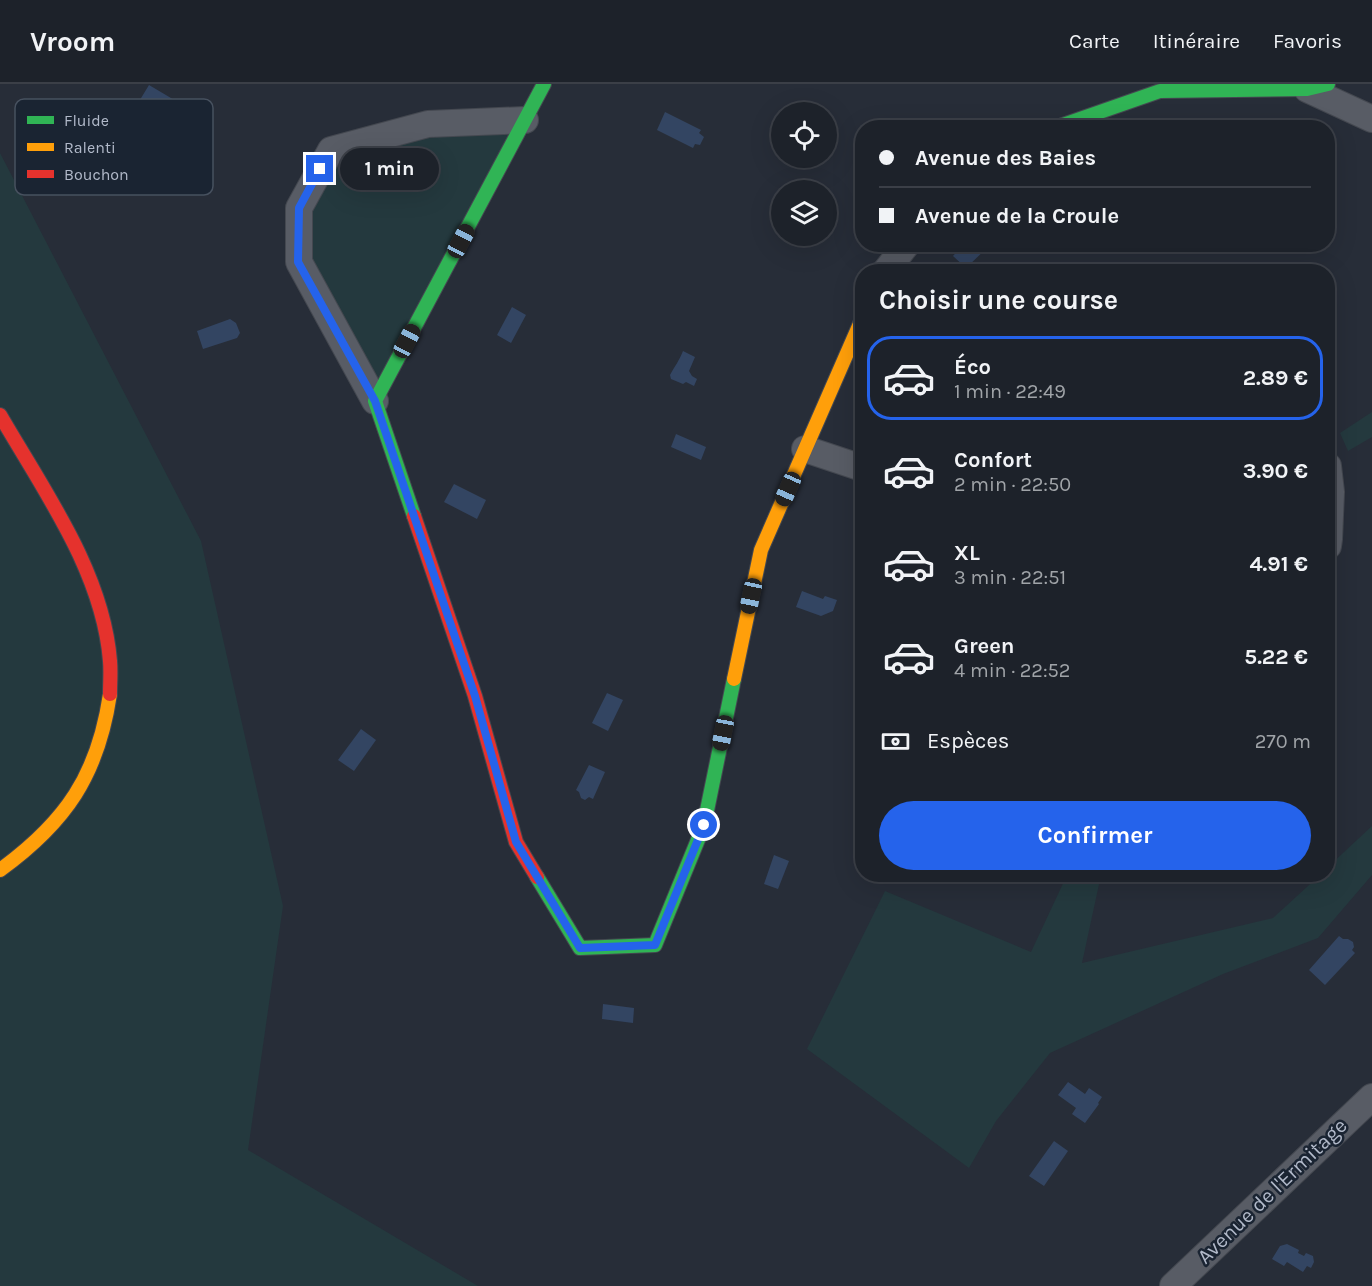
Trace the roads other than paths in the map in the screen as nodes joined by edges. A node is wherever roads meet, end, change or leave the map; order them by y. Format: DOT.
graph roads {
  1 [pos="544,84"];
  2 [pos="1318,86"];
  3 [pos="1372,119"];
  4 [pos="525,120"];
  5 [pos="1077,120"];
  6 [pos="901,252"];
  7 [pos="891,264"];
  8 [pos="855,335"];
  9 [pos="375,401"];
  10 [pos="0,415"];
  11 [pos="805,449"];
  12 [pos="855,466"];
  13 [pos="0,870"];
  14 [pos="1372,1096"];
  15 [pos="1173,1286"];
  1 -- 4 [label="street"];
  2 -- 3 [label="street"];
  2 -- 5 [label="street"];
  4 -- 9 [label="street"];
  4 -- 9 [label="street"];
  6 -- 7 [label="street"];
  8 -- 11 [label="street"];
  9 -- 11 [label="street"];
  10 -- 13 [label="street"];
  11 -- 12 [label="street"];
  14 -- 15 [label="street, Avenue de l'Ermitage"];
}
